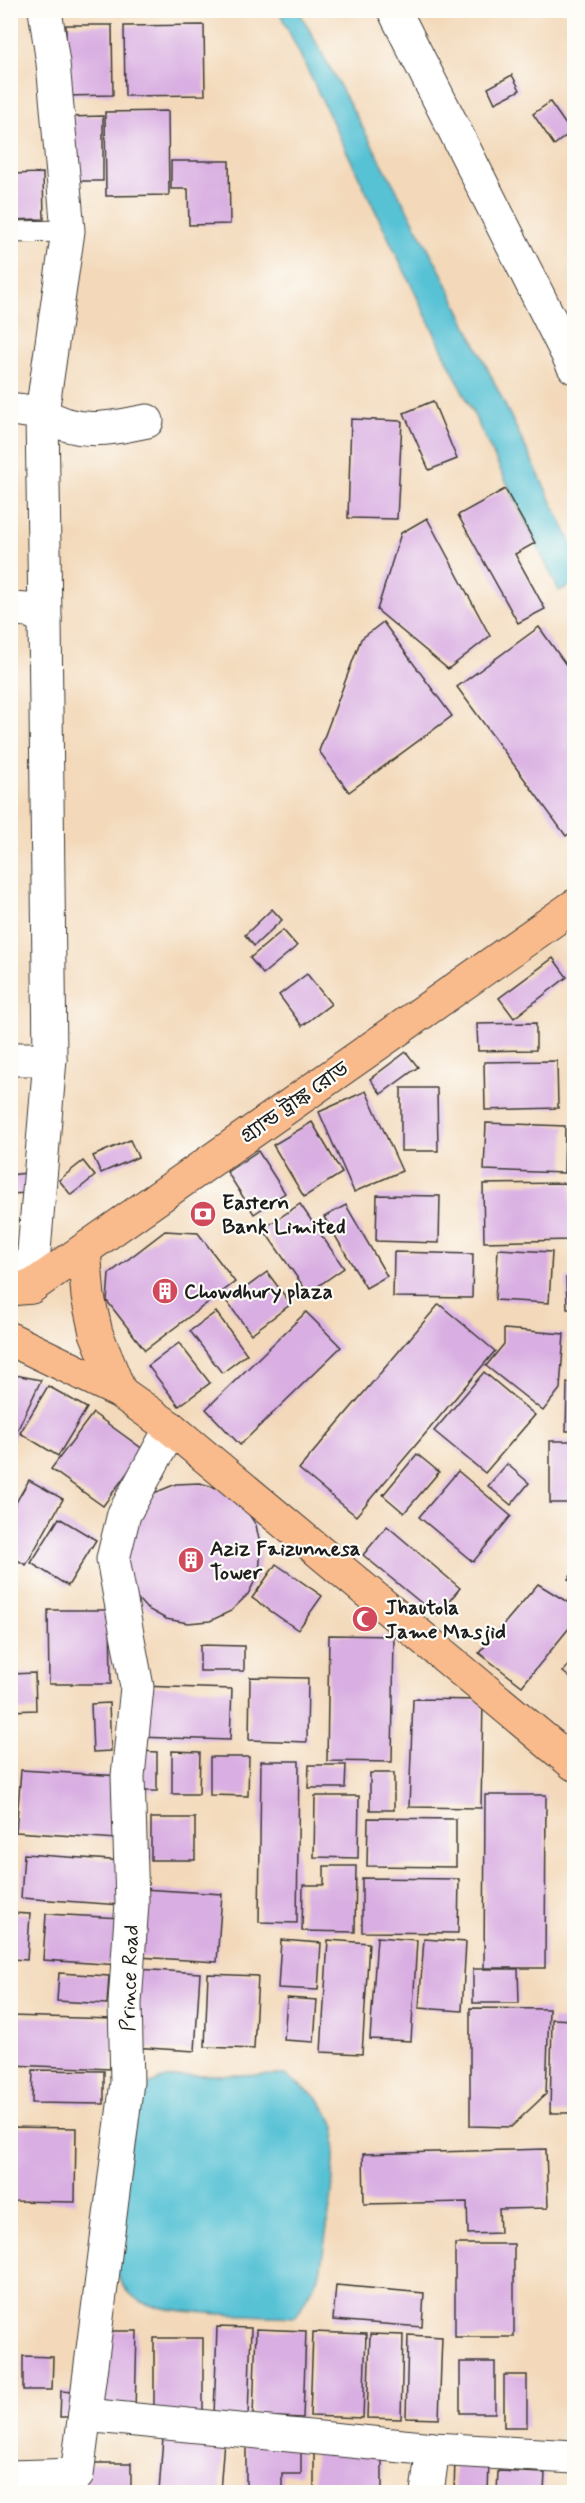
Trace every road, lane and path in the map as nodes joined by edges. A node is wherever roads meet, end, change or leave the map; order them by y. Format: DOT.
graph roads {
  1 [pos="45,10"];
  2 [pos="394,10"];
  3 [pos="68,231"];
  4 [pos="10,232"];
  5 [pos="574,367"];
  6 [pos="26,411"];
  7 [pos="147,420"];
  8 [pos="10,609"];
  9 [pos="45,619"];
  10 [pos="574,906"];
  11 [pos="10,1059"];
  12 [pos="50,1059"];
  13 [pos="84,1250"];
  14 [pos="21,1288"];
  15 [pos="10,1339"];
  16 [pos="120,1392"];
  17 [pos="171,1428"];
  18 [pos="574,1764"];
  19 [pos="85,2415"];
  20 [pos="433,2449"];
  21 [pos="574,2457"];
  22 [pos="10,2477"];
  23 [pos="427,2493"];
  1 -- 3 [label="street"];
  2 -- 5 [label="street"];
  3 -- 4 [label="lane"];
  3 -- 6 [label="street"];
  6 -- 7 [label="street"];
  6 -- 9 [label="street"];
  8 -- 9 [label="street"];
  9 -- 12 [label="street"];
  10 -- 13 [label="main road, গ্র্যান্ড ট্রাঙ্ক রোড"];
  11 -- 12 [label="street"];
  12 -- 14 [label="street"];
  13 -- 14 [label="main road, গ্র্যান্ড ট্রাঙ্ক রোড"];
  13 -- 16 [label="main road"];
  15 -- 16 [label="main road"];
  16 -- 17 [label="main road"];
  17 -- 18 [label="main road"];
  17 -- 19 [label="street, Prince Road"];
  19 -- 20 [label="street"];
  19 -- 22 [label="street, Prince Road"];
  20 -- 21 [label="street"];
  20 -- 23 [label="street"];
}
